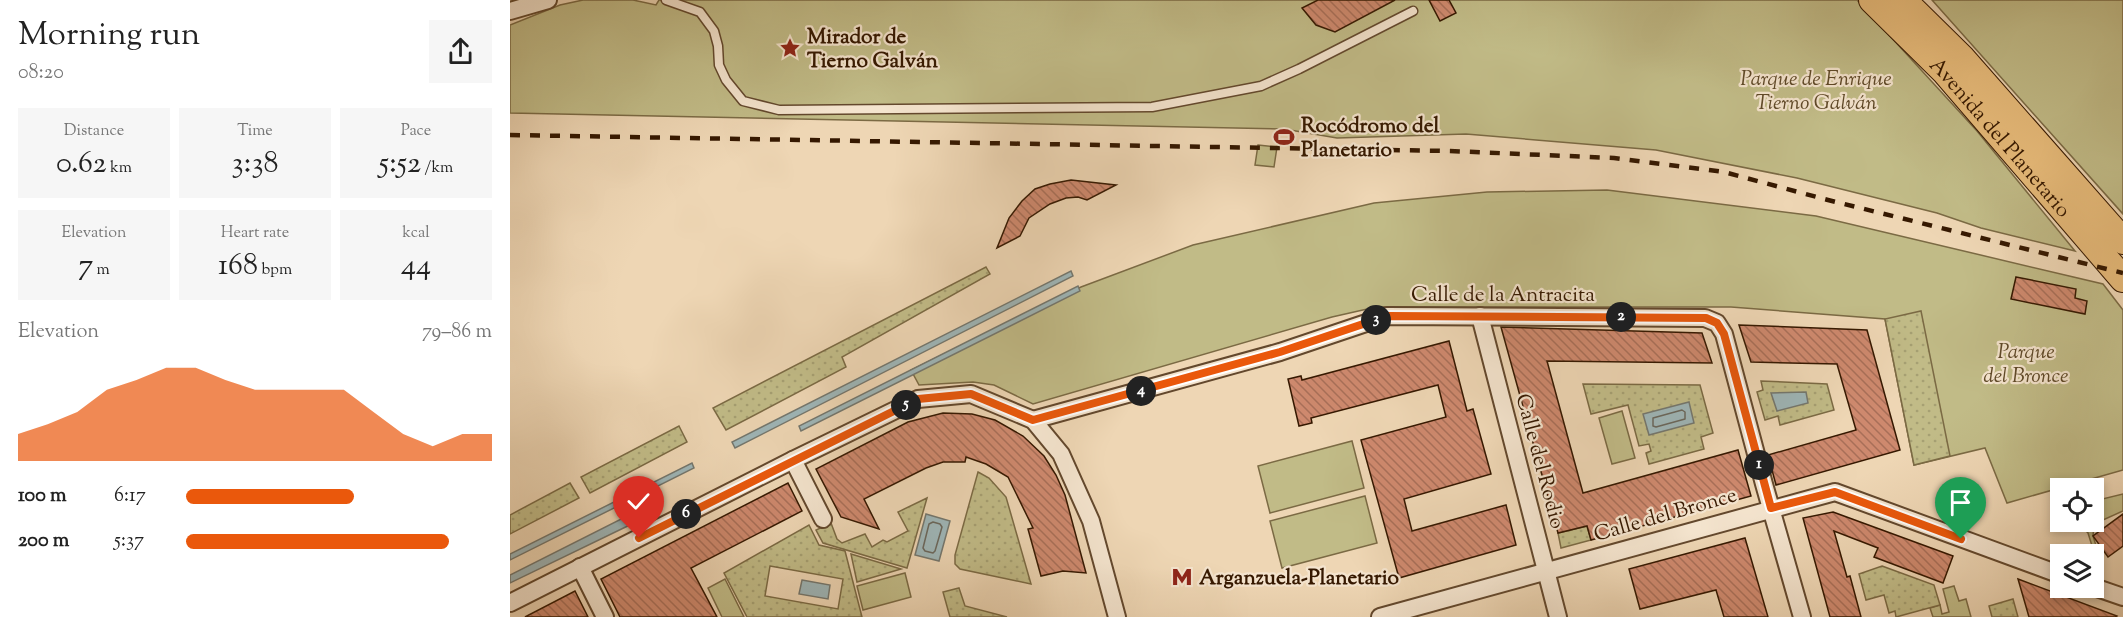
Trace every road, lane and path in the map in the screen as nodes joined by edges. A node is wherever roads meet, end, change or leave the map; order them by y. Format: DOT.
graph roads {
  1 [pos="548,0"];
  2 [pos="666,0"];
  3 [pos="1872,0"];
  4 [pos="1903,0"];
  5 [pos="510,11"];
  6 [pos="1413,11"];
  7 [pos="2123,241"];
  8 [pos="2123,279"];
  9 [pos="1480,316"];
  10 [pos="1033,420"];
  11 [pos="793,460"];
  12 [pos="1771,508"];
  13 [pos="822,519"];
  14 [pos="580,567"];
  15 [pos="1546,571"];
  16 [pos="2050,571"];
  17 [pos="2104,590"];
  18 [pos="2123,597"];
  19 [pos="510,603"];
  20 [pos="1442,609"];
  21 [pos="605,617"];
  22 [pos="1117,617"];
  23 [pos="1380,617"];
  24 [pos="1558,617"];
  25 [pos="1802,617"];
  1 -- 5 [label="street"];
  2 -- 6 [label="lane"];
  3 -- 8 [label="main road, Avenida del Planetario"];
  4 -- 7 [label="main road, Avenida del Planetario"];
  9 -- 10 [label="street, Calle de la Antracita"];
  9 -- 12 [label="street, Calle de la Antracita"];
  9 -- 15 [label="street, Calle del Rodio"];
  10 -- 11 [label="street"];
  10 -- 22 [label="street"];
  11 -- 13 [label="street"];
  11 -- 14 [label="street"];
  12 -- 15 [label="street, Calle del Bronce"];
  12 -- 16 [label="street, Calle del Bronce"];
  12 -- 25 [label="street, Calle de la Antracita"];
  14 -- 19 [label="street"];
  14 -- 21 [label="street"];
  15 -- 20 [label="street, Calle del Bronce"];
  15 -- 24 [label="street, Calle del Rodio"];
  17 -- 18 [label="street"];
  20 -- 23 [label="street, Calle del Bronce"];
}
